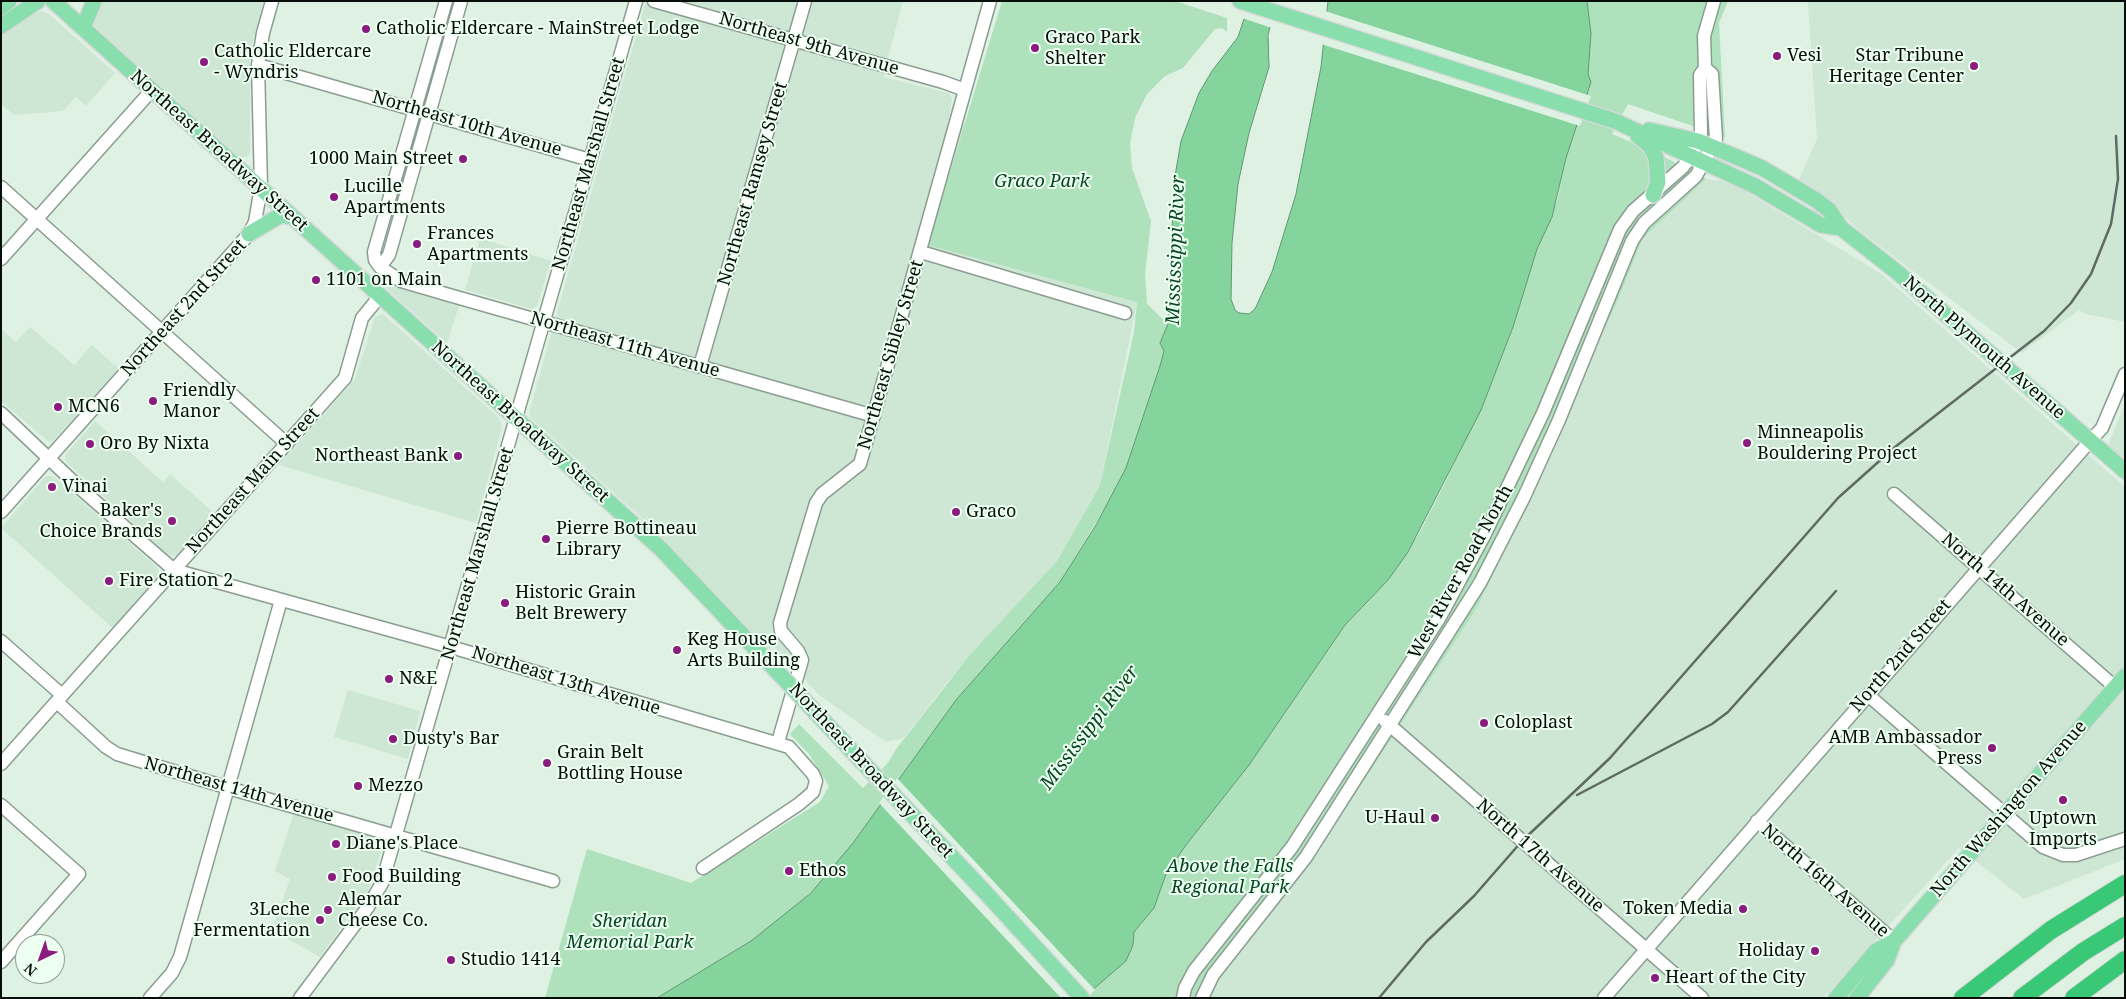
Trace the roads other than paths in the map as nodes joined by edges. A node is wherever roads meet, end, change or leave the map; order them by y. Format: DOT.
graph roads {
  1 [pos="10,1"];
  2 [pos="38,1"];
  3 [pos="53,1"];
  4 [pos="94,1"];
  5 [pos="272,1"];
  6 [pos="446,1"];
  7 [pos="461,1"];
  8 [pos="636,1"];
  9 [pos="654,1"];
  10 [pos="805,1"];
  11 [pos="990,1"];
  12 [pos="1240,1"];
  13 [pos="1714,1"];
  14 [pos="1,7"];
  15 [pos="1,26"];
  16 [pos="83,28"];
  17 [pos="794,41"];
  18 [pos="258,65"];
  19 [pos="1705,68"];
  20 [pos="152,90"];
  21 [pos="964,90"];
  22 [pos="416,109"];
  23 [pos="430,113"];
  24 [pos="1620,123"];
  25 [pos="1698,141"];
  26 [pos="1713,147"];
  27 [pos="590,160"];
  28 [pos="1697,160"];
  29 [pos="1,187"];
  30 [pos="260,187"];
  31 [pos="1653,195"];
  32 [pos="293,217"];
  33 [pos="38,219"];
  34 [pos="1841,228"];
  35 [pos="249,234"];
  36 [pos="921,252"];
  37 [pos="1,260"];
  38 [pos="380,268"];
  39 [pos="1594,291"];
  40 [pos="380,296"];
  41 [pos="1610,297"];
  42 [pos="1126,313"];
  43 [pos="544,322"];
  44 [pos="163,332"];
  45 [pos="700,366"];
  46 [pos="2125,374"];
  47 [pos="1,413"];
  48 [pos="1543,413"];
  49 [pos="874,416"];
  50 [pos="517,419"];
  51 [pos="1559,420"];
  52 [pos="2090,441"];
  53 [pos="287,444"];
  54 [pos="50,458"];
  55 [pos="2125,471"];
  56 [pos="1894,494"];
  57 [pos="1,512"];
  58 [pos="1979,567"];
  59 [pos="174,570"];
  60 [pos="281,600"];
  61 [pos="1,641"];
  62 [pos="451,647"];
  63 [pos="2120,681"];
  64 [pos="1868,695"];
  65 [pos="59,699"];
  66 [pos="1378,714"];
  67 [pos="1390,725"];
  68 [pos="778,742"];
  69 [pos="1,764"];
  70 [pos="228,788"];
  71 [pos="1,805"];
  72 [pos="2004,815"];
  73 [pos="1757,821"];
  74 [pos="396,836"];
  75 [pos="2125,839"];
  76 [pos="703,868"];
  77 [pos="553,881"];
  78 [pos="2125,884"];
  79 [pos="2125,926"];
  80 [pos="1894,941"];
  81 [pos="1647,950"];
  82 [pos="2125,960"];
  83 [pos="1,962"];
  84 [pos="150,998"];
  85 [pos="300,998"];
  86 [pos="1082,998"];
  87 [pos="1183,998"];
  88 [pos="1202,998"];
  89 [pos="1604,998"];
  90 [pos="1702,998"];
  91 [pos="1836,998"];
  92 [pos="1858,998"];
  93 [pos="1963,998"];
  94 [pos="2022,998"];
  95 [pos="2074,998"];
  1 -- 14 [label="main road"];
  2 -- 15 [label="main road"];
  3 -- 16 [label="main road, Northeast Broadway Street"];
  4 -- 16 [label="main road"];
  5 -- 18 [label="street, Northeast 2nd Street"];
  6 -- 22 [label="street"];
  7 -- 23 [label="street"];
  8 -- 27 [label="street, Northeast Marshall Street"];
  9 -- 17 [label="street, Northeast 9th Avenue"];
  10 -- 17 [label="street, Northeast Ramsey Street"];
  11 -- 21 [label="street, Northeast Sibley Street"];
  12 -- 24 [label="main road, North Plymouth Avenue"];
  13 -- 19 [label="street"];
  16 -- 20 [label="main road, Northeast Broadway Street"];
  17 -- 21 [label="street, Northeast 9th Avenue"];
  17 -- 45 [label="street, Northeast Ramsey Street"];
  18 -- 22 [label="street, Northeast 10th Avenue"];
  18 -- 30 [label="street, Northeast 2nd Street"];
  19 -- 25 [label="street"];
  19 -- 26 [label="street"];
  20 -- 30 [label="main road, Northeast Broadway Street"];
  20 -- 33 [label="street"];
  21 -- 36 [label="street, Northeast Sibley Street"];
  22 -- 23 [label="street, Northeast 10th Avenue"];
  22 -- 38 [label="street"];
  23 -- 27 [label="street, Northeast 10th Avenue"];
  23 -- 38 [label="street"];
  24 -- 25 [label="main road, North Plymouth Avenue"];
  24 -- 28 [label="main road, North Plymouth Avenue"];
  24 -- 31 [label="main road"];
  25 -- 26 [label="main road, North Plymouth Avenue"];
  25 -- 28 [label="street"];
  26 -- 28 [label="street"];
  26 -- 34 [label="main road, North Plymouth Avenue"];
  27 -- 43 [label="street, Northeast Marshall Street"];
  28 -- 31 [label="street, West River Road North"];
  28 -- 34 [label="main road, North Plymouth Avenue"];
  28 -- 41 [label="street, West River Road North"];
  29 -- 33 [label="street"];
  30 -- 32 [label="main road, Northeast Broadway Street"];
  30 -- 35 [label="street, Northeast 2nd Street"];
  31 -- 39 [label="street, West River Road North"];
  32 -- 35 [label="main road"];
  32 -- 40 [label="main road, Northeast Broadway Street"];
  33 -- 37 [label="street"];
  33 -- 44 [label="street"];
  34 -- 52 [label="main road, North Plymouth Avenue"];
  35 -- 44 [label="street, Northeast 2nd Street"];
  36 -- 42 [label="street"];
  36 -- 49 [label="street, Northeast Sibley Street"];
  38 -- 43 [label="street, Northeast 11th Avenue"];
  39 -- 41 [label="street"];
  39 -- 48 [label="street, West River Road North"];
  40 -- 50 [label="main road, Northeast Broadway Street"];
  40 -- 53 [label="street, Northeast Main Street"];
  41 -- 51 [label="street, West River Road North"];
  43 -- 45 [label="street, Northeast 11th Avenue"];
  43 -- 50 [label="street, Northeast Marshall Street"];
  44 -- 53 [label="street"];
  44 -- 54 [label="street, Northeast 2nd Street"];
  45 -- 49 [label="street, Northeast 11th Avenue"];
  46 -- 52 [label="street, North 2nd Street"];
  47 -- 54 [label="street, Northeast 13th Avenue"];
  48 -- 51 [label="street"];
  48 -- 66 [label="street, West River Road North"];
  49 -- 68 [label="street, Northeast Sibley Street"];
  50 -- 62 [label="street, Northeast Marshall Street"];
  50 -- 86 [label="main road, Northeast Broadway Street, bridge"];
  51 -- 67 [label="street, West River Road North"];
  52 -- 55 [label="main road, North Plymouth Avenue"];
  52 -- 58 [label="street, North 2nd Street"];
  53 -- 59 [label="street, Northeast Main Street"];
  54 -- 57 [label="street, Northeast 2nd Street"];
  54 -- 59 [label="street, Northeast 13th Avenue"];
  56 -- 58 [label="street, North 14th Avenue"];
  58 -- 63 [label="street, North 14th Avenue"];
  58 -- 64 [label="street, North 2nd Street"];
  59 -- 60 [label="street, Northeast 13th Avenue"];
  59 -- 65 [label="street, Northeast Main Street"];
  60 -- 62 [label="street, Northeast 13th Avenue"];
  60 -- 70 [label="street"];
  61 -- 65 [label="street, Northeast 14th Avenue"];
  62 -- 68 [label="street, Northeast 13th Avenue"];
  62 -- 74 [label="street, Northeast Marshall Street"];
  63 -- 72 [label="main road, North Washington Avenue"];
  64 -- 72 [label="street"];
  64 -- 73 [label="street, North 2nd Street"];
  65 -- 69 [label="street, Northeast Main Street"];
  65 -- 70 [label="street, Northeast 14th Avenue"];
  66 -- 67 [label="street, North 17th Avenue"];
  66 -- 87 [label="street, West River Road North"];
  67 -- 81 [label="street, North 17th Avenue"];
  67 -- 88 [label="street, West River Road North"];
  68 -- 76 [label="street"];
  70 -- 74 [label="street, Northeast 14th Avenue"];
  70 -- 84 [label="street"];
  71 -- 83 [label="street"];
  72 -- 75 [label="street"];
  72 -- 80 [label="main road, North Washington Avenue"];
  73 -- 80 [label="street, North 16th Avenue"];
  73 -- 81 [label="street, North 2nd Street"];
  74 -- 77 [label="street, Northeast 14th Avenue"];
  74 -- 85 [label="street, Northeast Marshall Street"];
  78 -- 93 [label="highway"];
  79 -- 94 [label="highway"];
  80 -- 91 [label="main road, North Washington Avenue"];
  80 -- 92 [label="main road, North Washington Avenue"];
  81 -- 89 [label="street, North 2nd Street"];
  81 -- 90 [label="street, North 17th Avenue"];
  82 -- 95 [label="highway"];
}
